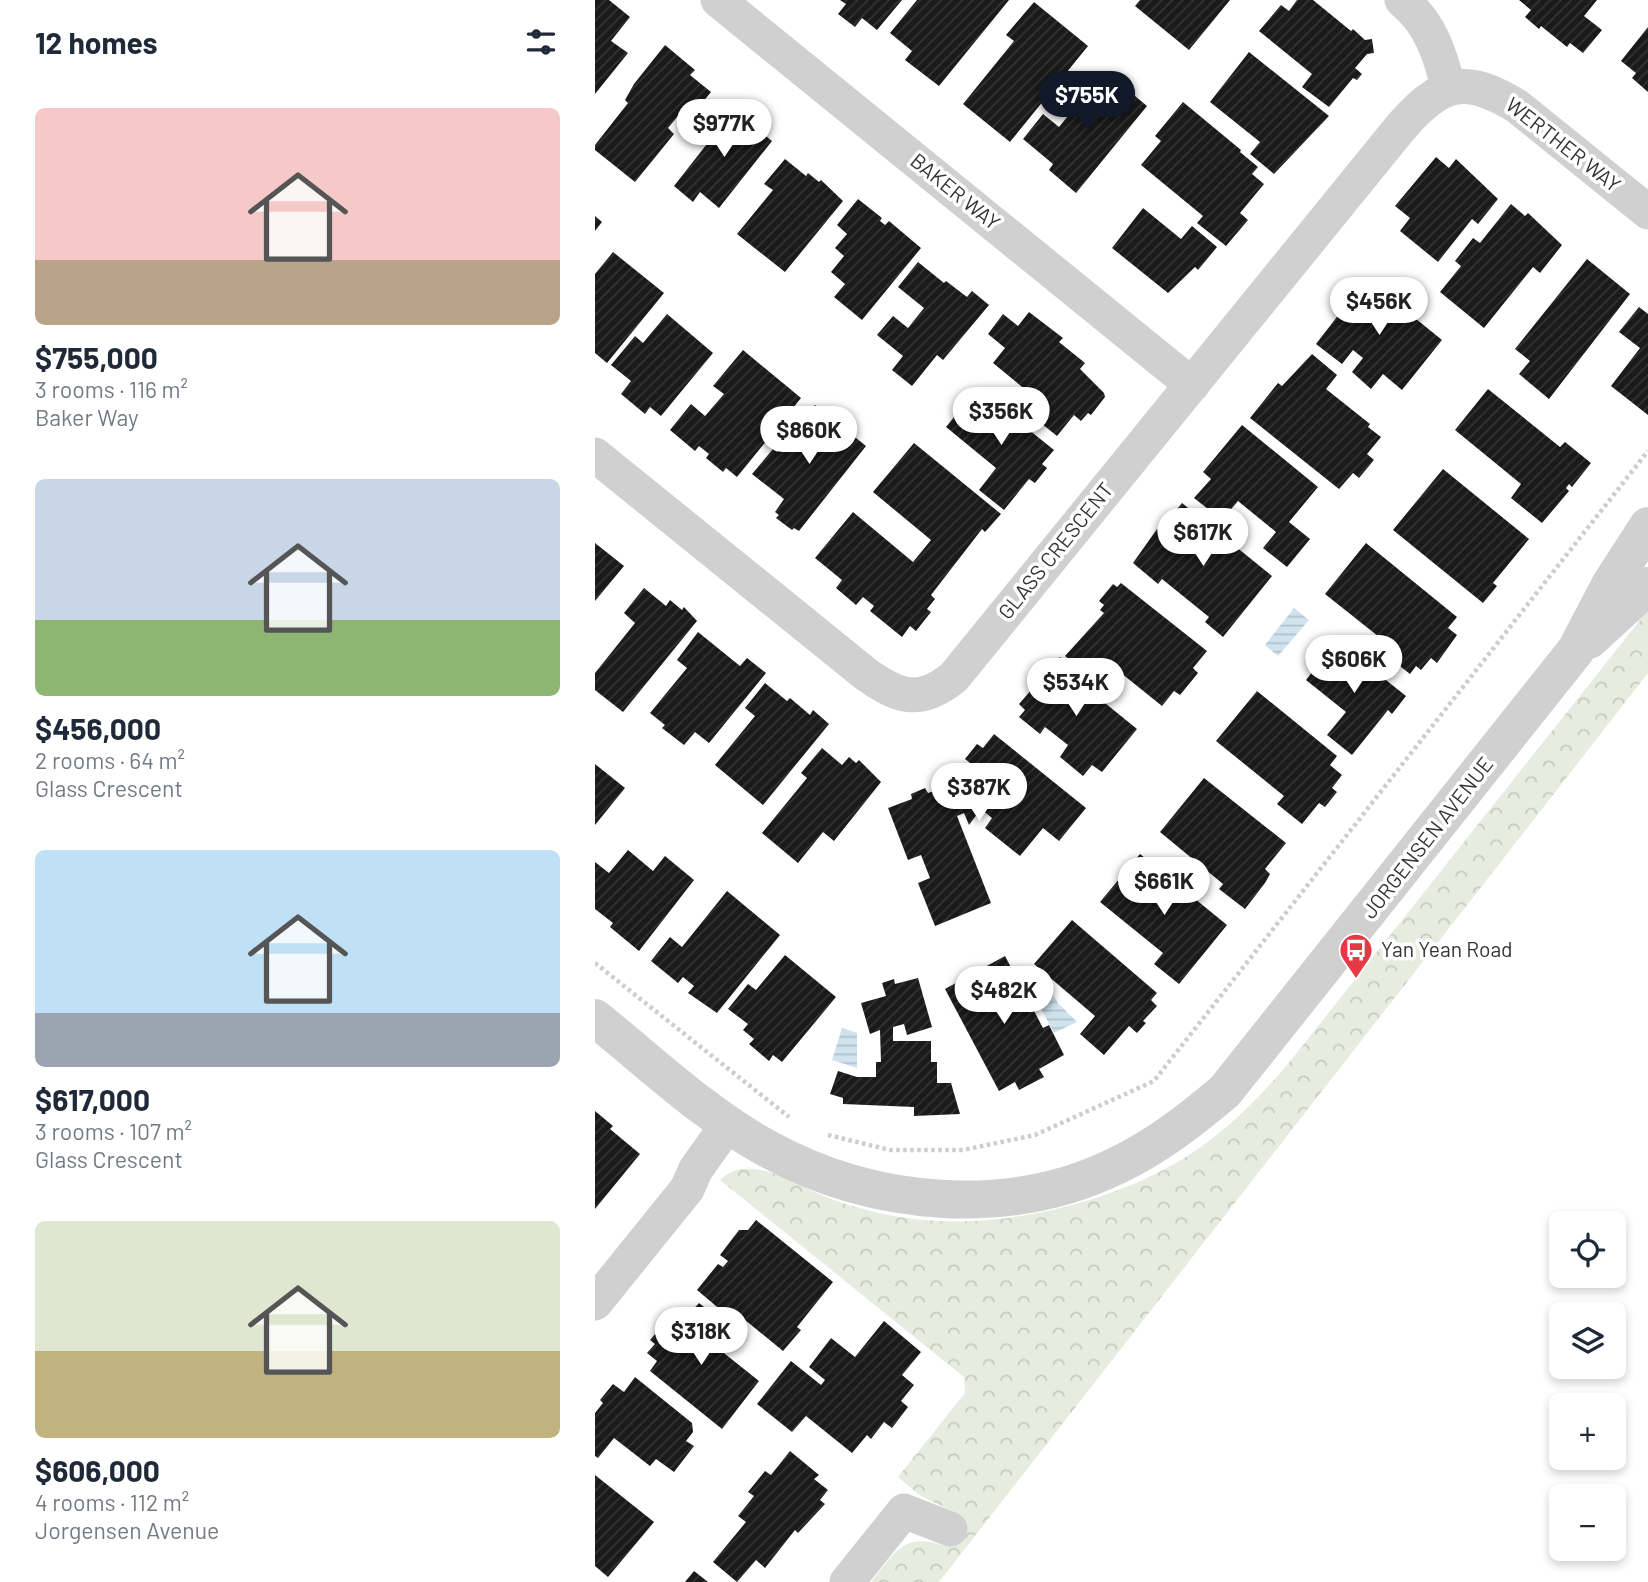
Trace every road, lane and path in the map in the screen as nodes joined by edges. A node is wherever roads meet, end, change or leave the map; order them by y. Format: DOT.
graph roads {
  1 [pos="718,0"];
  2 [pos="1402,0"];
  3 [pos="1448,87"];
  4 [pos="1648,212"];
  5 [pos="1192,385"];
  6 [pos="1648,451"];
  7 [pos="595,455"];
  8 [pos="1648,526"];
  9 [pos="1648,586"];
  10 [pos="1576,650"];
  11 [pos="595,963"];
  12 [pos="595,1018"];
  13 [pos="796,1124"];
  14 [pos="734,1128"];
  15 [pos="815,1132"];
  16 [pos="595,1303"];
  17 [pos="950,1529"];
  18 [pos="847,1582"];
  1 -- 5 [label="street, BAKER WAY"];
  2 -- 3 [label="street"];
  3 -- 4 [label="street, WERTHER WAY"];
  3 -- 5 [label="street, GLASS CRESCENT"];
  5 -- 7 [label="street, GLASS CRESCENT"];
  6 -- 15 [label="path"];
  8 -- 10 [label="street, JORGENSEN AVENUE"];
  9 -- 10 [label="street, JORGENSEN AVENUE"];
  10 -- 14 [label="street, JORGENSEN AVENUE"];
  11 -- 13 [label="path"];
  12 -- 14 [label="street, JORGENSEN AVENUE"];
  14 -- 16 [label="street"];
  17 -- 18 [label="street"];
}
